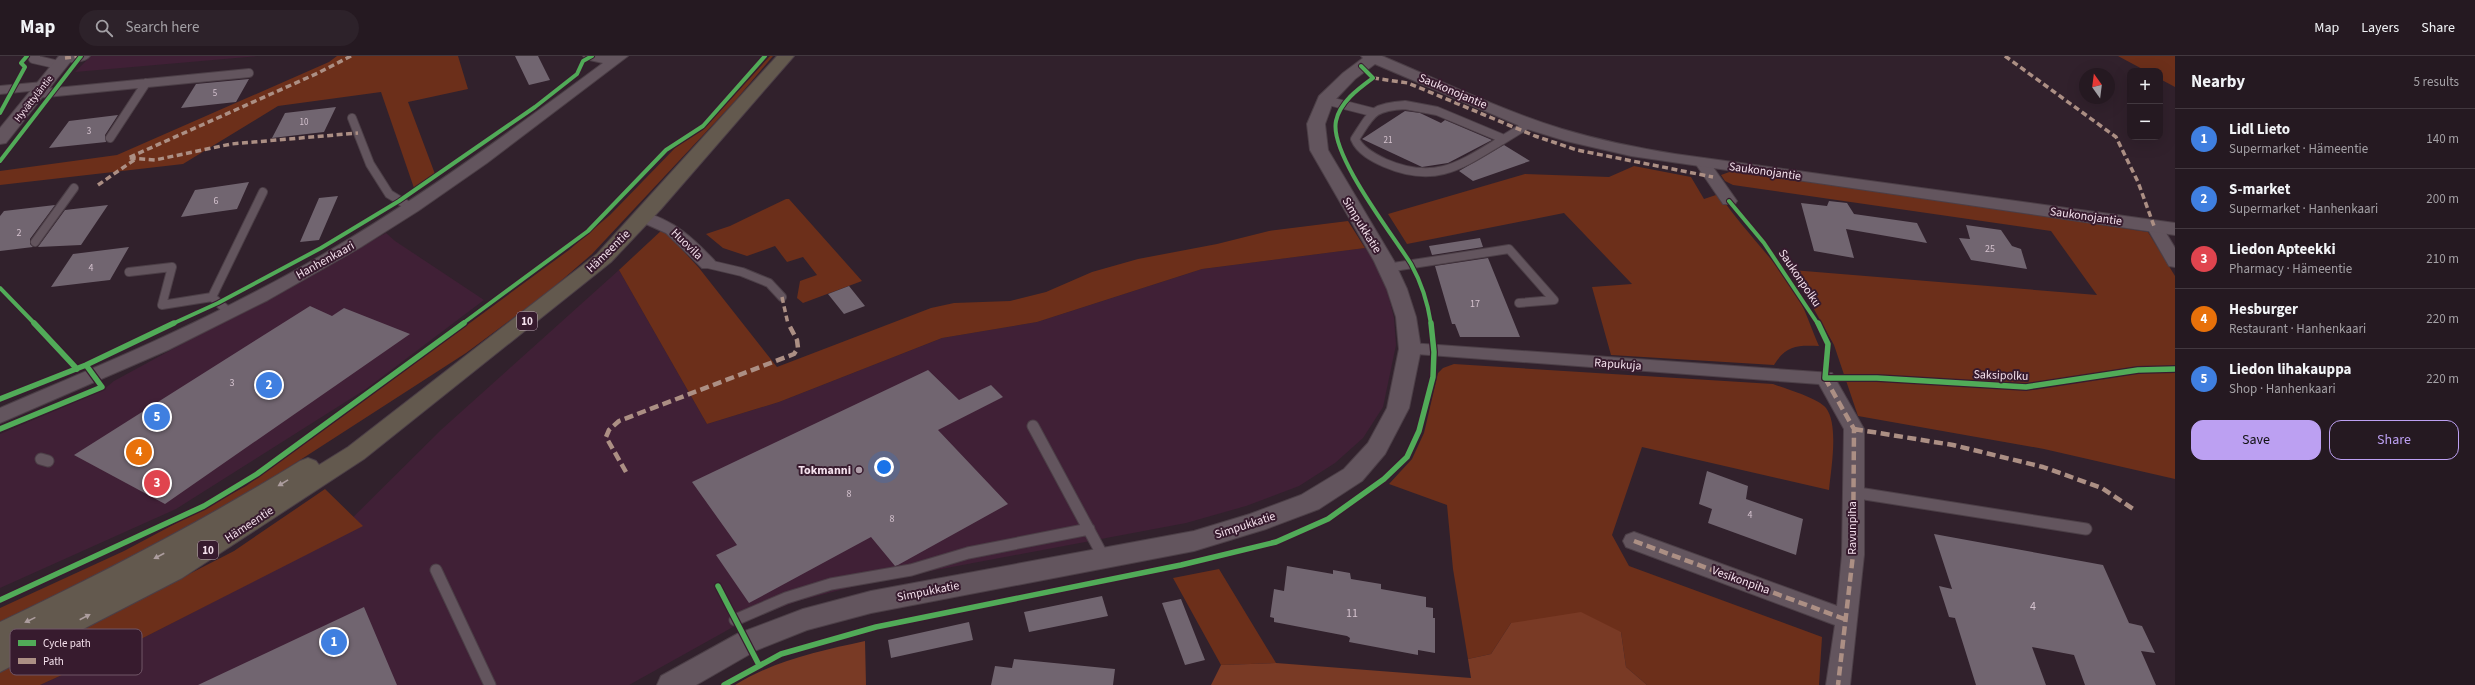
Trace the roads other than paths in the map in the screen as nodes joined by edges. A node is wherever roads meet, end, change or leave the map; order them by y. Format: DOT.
graph roads {
  1 [pos="36,56"];
  2 [pos="83,56"];
  3 [pos="590,56"];
  4 [pos="786,56"];
  5 [pos="1371,57"];
  6 [pos="617,59"];
  7 [pos="64,60"];
  8 [pos="249,73"];
  9 [pos="146,83"];
  10 [pos="0,90"];
  11 [pos="40,90"];
  12 [pos="1325,100"];
  13 [pos="1372,112"];
  14 [pos="352,118"];
  15 [pos="1530,123"];
  16 [pos="110,138"];
  17 [pos="0,139"];
  18 [pos="1505,139"];
  19 [pos="1703,163"];
  20 [pos="74,188"];
  21 [pos="263,192"];
  22 [pos="1728,201"];
  23 [pos="412,208"];
  24 [pos="643,217"];
  25 [pos="2154,226"];
  26 [pos="2175,229"];
  27 [pos="35,242"];
  28 [pos="2175,262"];
  29 [pos="708,264"];
  30 [pos="1387,268"];
  31 [pos="130,272"];
  32 [pos="212,297"];
  33 [pos="782,297"];
  34 [pos="1519,303"];
  35 [pos="229,312"];
  36 [pos="1410,349"];
  37 [pos="1825,378"];
  38 [pos="402,415"];
  39 [pos="0,416"];
  40 [pos="1033,426"];
  41 [pos="1852,492"];
  42 [pos="1089,529"];
  43 [pos="2086,529"];
  44 [pos="1634,541"];
  45 [pos="1104,558"];
  46 [pos="436,570"];
  47 [pos="735,620"];
  48 [pos="1847,620"];
  49 [pos="12,629"];
  50 [pos="60,629"];
  51 [pos="10,630"];
  52 [pos="0,635"];
  53 [pos="10,655"];
  54 [pos="0,660"];
  55 [pos="490,685"];
  56 [pos="671,685"];
  57 [pos="1838,685"];
  1 -- 7 [label="lane"];
  2 -- 7 [label="street"];
  3 -- 6 [label="street"];
  4 -- 24 [label="highway, Hämeentie / 10"];
  5 -- 12 [label="street, Simpukkatie"];
  5 -- 15 [label="street, Saukonojantie"];
  6 -- 23 [label="street, Hanhenkaari"];
  7 -- 11 [label="street, Hyvättyläntie"];
  8 -- 9 [label="lane"];
  9 -- 11 [label="lane"];
  9 -- 16 [label="lane"];
  10 -- 11 [label="street"];
  11 -- 17 [label="street, Hyvättyläntie"];
  12 -- 13 [label="lane"];
  12 -- 30 [label="street, Simpukkatie"];
  13 -- 18 [label="lane"];
  13 -- 18 [label="lane"];
  14 -- 23 [label="lane"];
  15 -- 18 [label="lane"];
  15 -- 19 [label="street, Saukonojantie"];
  19 -- 22 [label="street"];
  19 -- 25 [label="street, Saukonojantie"];
  20 -- 27 [label="lane"];
  21 -- 32 [label="lane"];
  23 -- 35 [label="street, Hanhenkaari"];
  24 -- 29 [label="street, Huovila"];
  24 -- 38 [label="highway, Hämeentie / 10"];
  25 -- 26 [label="street, Saukonojantie"];
  25 -- 28 [label="street"];
  29 -- 33 [label="lane"];
  30 -- 34 [label="lane"];
  30 -- 36 [label="street, Simpukkatie"];
  31 -- 32 [label="lane"];
  32 -- 35 [label="lane"];
  35 -- 39 [label="street, Hanhenkaari"];
  36 -- 37 [label="street, Rapukuja"];
  36 -- 45 [label="street, Simpukkatie"];
  37 -- 41 [label="street, Ravunpiha"];
  38 -- 49 [label="highway, Hämeentie / 10, one-way"];
  50 -- 38 [label="highway, Hämeentie / 10, one-way"];
  40 -- 42 [label="lane"];
  41 -- 43 [label="lane"];
  41 -- 48 [label="street, Ravunpiha"];
  42 -- 45 [label="lane"];
  42 -- 47 [label="lane"];
  44 -- 48 [label="street, Vesikonpiha"];
  45 -- 56 [label="street, Simpukkatie"];
  46 -- 55 [label="lane"];
  48 -- 57 [label="street, Ravunpiha"];
  51 -- 52 [label="highway, Hämeentie / 10, one-way"];
  54 -- 53 [label="highway, Hämeentie / 10, one-way"];
}
